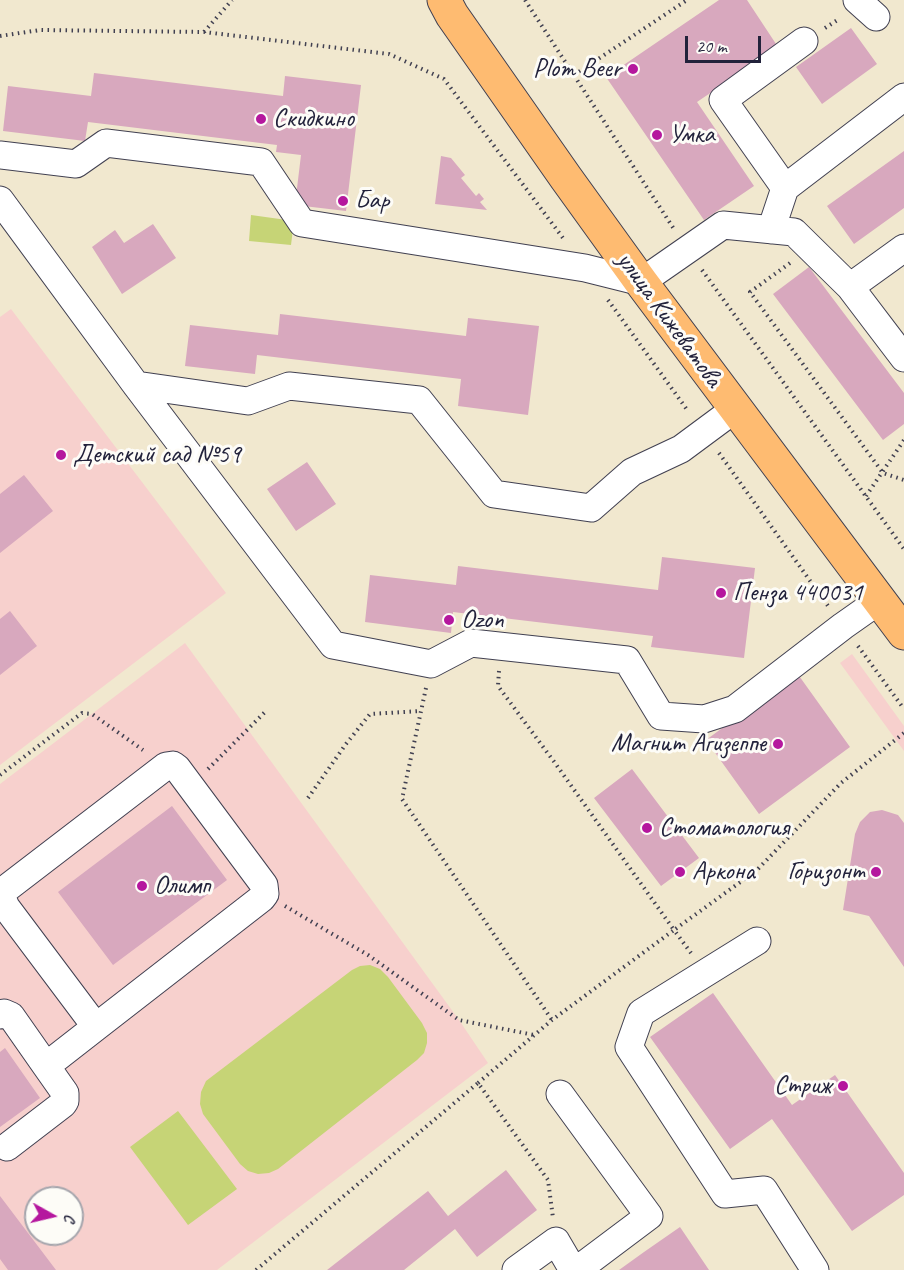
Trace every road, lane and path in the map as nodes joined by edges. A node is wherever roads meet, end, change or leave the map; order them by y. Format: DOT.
graph roads {
  1 [pos="232,0"];
  2 [pos="444,0"];
  3 [pos="525,0"];
  4 [pos="687,0"];
  5 [pos="204,32"];
  6 [pos="804,41"];
  7 [pos="574,75"];
  8 [pos="904,97"];
  9 [pos="0,155"];
  10 [pos="785,188"];
  11 [pos="0,200"];
  12 [pos="771,230"];
  13 [pos="810,248"];
  14 [pos="904,248"];
  15 [pos="687,249"];
  16 [pos="641,282"];
  17 [pos="850,287"];
  18 [pos="904,358"];
  19 [pos="136,385"];
  20 [pos="735,409"];
  21 [pos="904,440"];
  22 [pos="883,472"];
  23 [pos="904,480"];
  24 [pos="866,496"];
  25 [pos="904,549"];
  26 [pos="890,601"];
  27 [pos="904,633"];
  28 [pos="431,664"];
  29 [pos="498,686"];
  30 [pos="266,711"];
  31 [pos="421,711"];
  32 [pos="904,733"];
  33 [pos="166,766"];
  34 [pos="0,775"];
  35 [pos="190,786"];
  36 [pos="308,798"];
  37 [pos="265,894"];
  38 [pos="674,930"];
  39 [pos="757,941"];
  40 [pos="706,973"];
  41 [pos="0,1015"];
  42 [pos="552,1020"];
  43 [pos="96,1027"];
  44 [pos="534,1035"];
  45 [pos="46,1066"];
  46 [pos="478,1083"];
  47 [pos="560,1094"];
  48 [pos="7,1147"];
  49 [pos="556,1241"];
  50 [pos="256,1270"];
  51 [pos="516,1270"];
  52 [pos="575,1270"];
  53 [pos="815,1270"];
  1 -- 5 [label="path"];
  2 -- 16 [label="main road, улица Кижеватова"];
  3 -- 7 [label="path"];
  4 -- 7 [label="path"];
  6 -- 10 [label="lane"];
  7 -- 15 [label="path"];
  8 -- 10 [label="lane"];
  9 -- 16 [label="lane"];
  10 -- 12 [label="lane"];
  11 -- 19 [label="lane"];
  12 -- 13 [label="lane"];
  12 -- 15 [label="lane"];
  13 -- 17 [label="lane"];
  13 -- 22 [label="path"];
  14 -- 17 [label="lane"];
  15 -- 16 [label="lane"];
  15 -- 24 [label="path"];
  16 -- 20 [label="main road, улица Кижеватова"];
  17 -- 18 [label="lane"];
  19 -- 20 [label="lane"];
  19 -- 28 [label="lane"];
  20 -- 26 [label="main road, улица Кижеватова"];
  21 -- 22 [label="path"];
  22 -- 23 [label="path"];
  22 -- 24 [label="path"];
  24 -- 25 [label="path"];
  26 -- 27 [label="main road, улица Кижеватова"];
  26 -- 28 [label="lane"];
  28 -- 31 [label="path"];
  29 -- 38 [label="path"];
  30 -- 35 [label="path"];
  31 -- 36 [label="path"];
  31 -- 42 [label="path"];
  32 -- 38 [label="path"];
  33 -- 34 [label="path"];
  33 -- 35 [label="lane"];
  33 -- 43 [label="lane"];
  35 -- 37 [label="lane"];
  37 -- 43 [label="lane"];
  37 -- 44 [label="path"];
  38 -- 40 [label="path"];
  38 -- 42 [label="path"];
  39 -- 40 [label="lane"];
  40 -- 53 [label="lane"];
  41 -- 45 [label="lane"];
  42 -- 44 [label="path"];
  43 -- 45 [label="lane"];
  44 -- 46 [label="path"];
  45 -- 48 [label="lane"];
  46 -- 49 [label="path"];
  46 -- 50 [label="path"];
  47 -- 52 [label="lane"];
  49 -- 51 [label="lane"];
  49 -- 52 [label="lane"];
}
